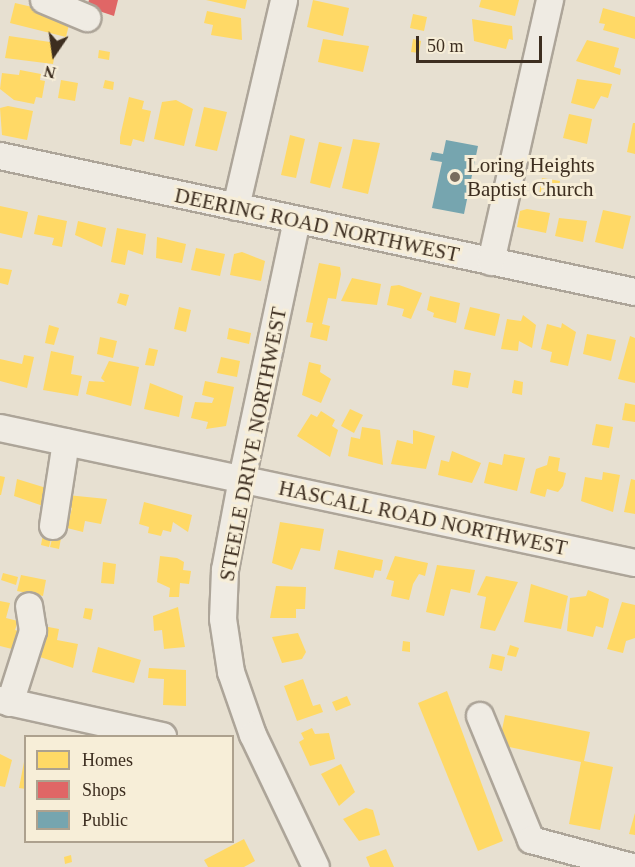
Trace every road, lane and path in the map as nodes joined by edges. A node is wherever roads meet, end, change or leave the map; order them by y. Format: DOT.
graph roads {
  1 [pos="44,0"];
  2 [pos="284,0"];
  3 [pos="550,0"];
  4 [pos="87,18"];
  5 [pos="0,156"];
  6 [pos="236,207"];
  7 [pos="297,220"];
  8 [pos="491,262"];
  9 [pos="635,292"];
  10 [pos="0,428"];
  11 [pos="66,442"];
  12 [pos="242,479"];
  13 [pos="53,526"];
  14 [pos="635,563"];
  15 [pos="29,606"];
  16 [pos="5,702"];
  17 [pos="480,716"];
  18 [pos="158,735"];
  19 [pos="243,739"];
  20 [pos="316,867"];
  21 [pos="632,867"];
  1 -- 4 [label="street"];
  2 -- 6 [label="street"];
  3 -- 8 [label="street"];
  5 -- 6 [label="street, DEERING ROAD NORTHWEST"];
  6 -- 7 [label="street, DEERING ROAD NORTHWEST"];
  7 -- 8 [label="street, DEERING ROAD NORTHWEST"];
  7 -- 12 [label="street, STEELE DRIVE NORTHWEST"];
  8 -- 9 [label="street, DEERING ROAD NORTHWEST"];
  10 -- 11 [label="street, HASCALL ROAD NORTHWEST"];
  11 -- 12 [label="street, HASCALL ROAD NORTHWEST"];
  11 -- 13 [label="street"];
  12 -- 14 [label="street, HASCALL ROAD NORTHWEST"];
  12 -- 19 [label="street, STEELE DRIVE NORTHWEST"];
  15 -- 16 [label="street"];
  16 -- 18 [label="street"];
  17 -- 21 [label="street"];
  19 -- 20 [label="street, STEELE DRIVE NORTHWEST"];
}
